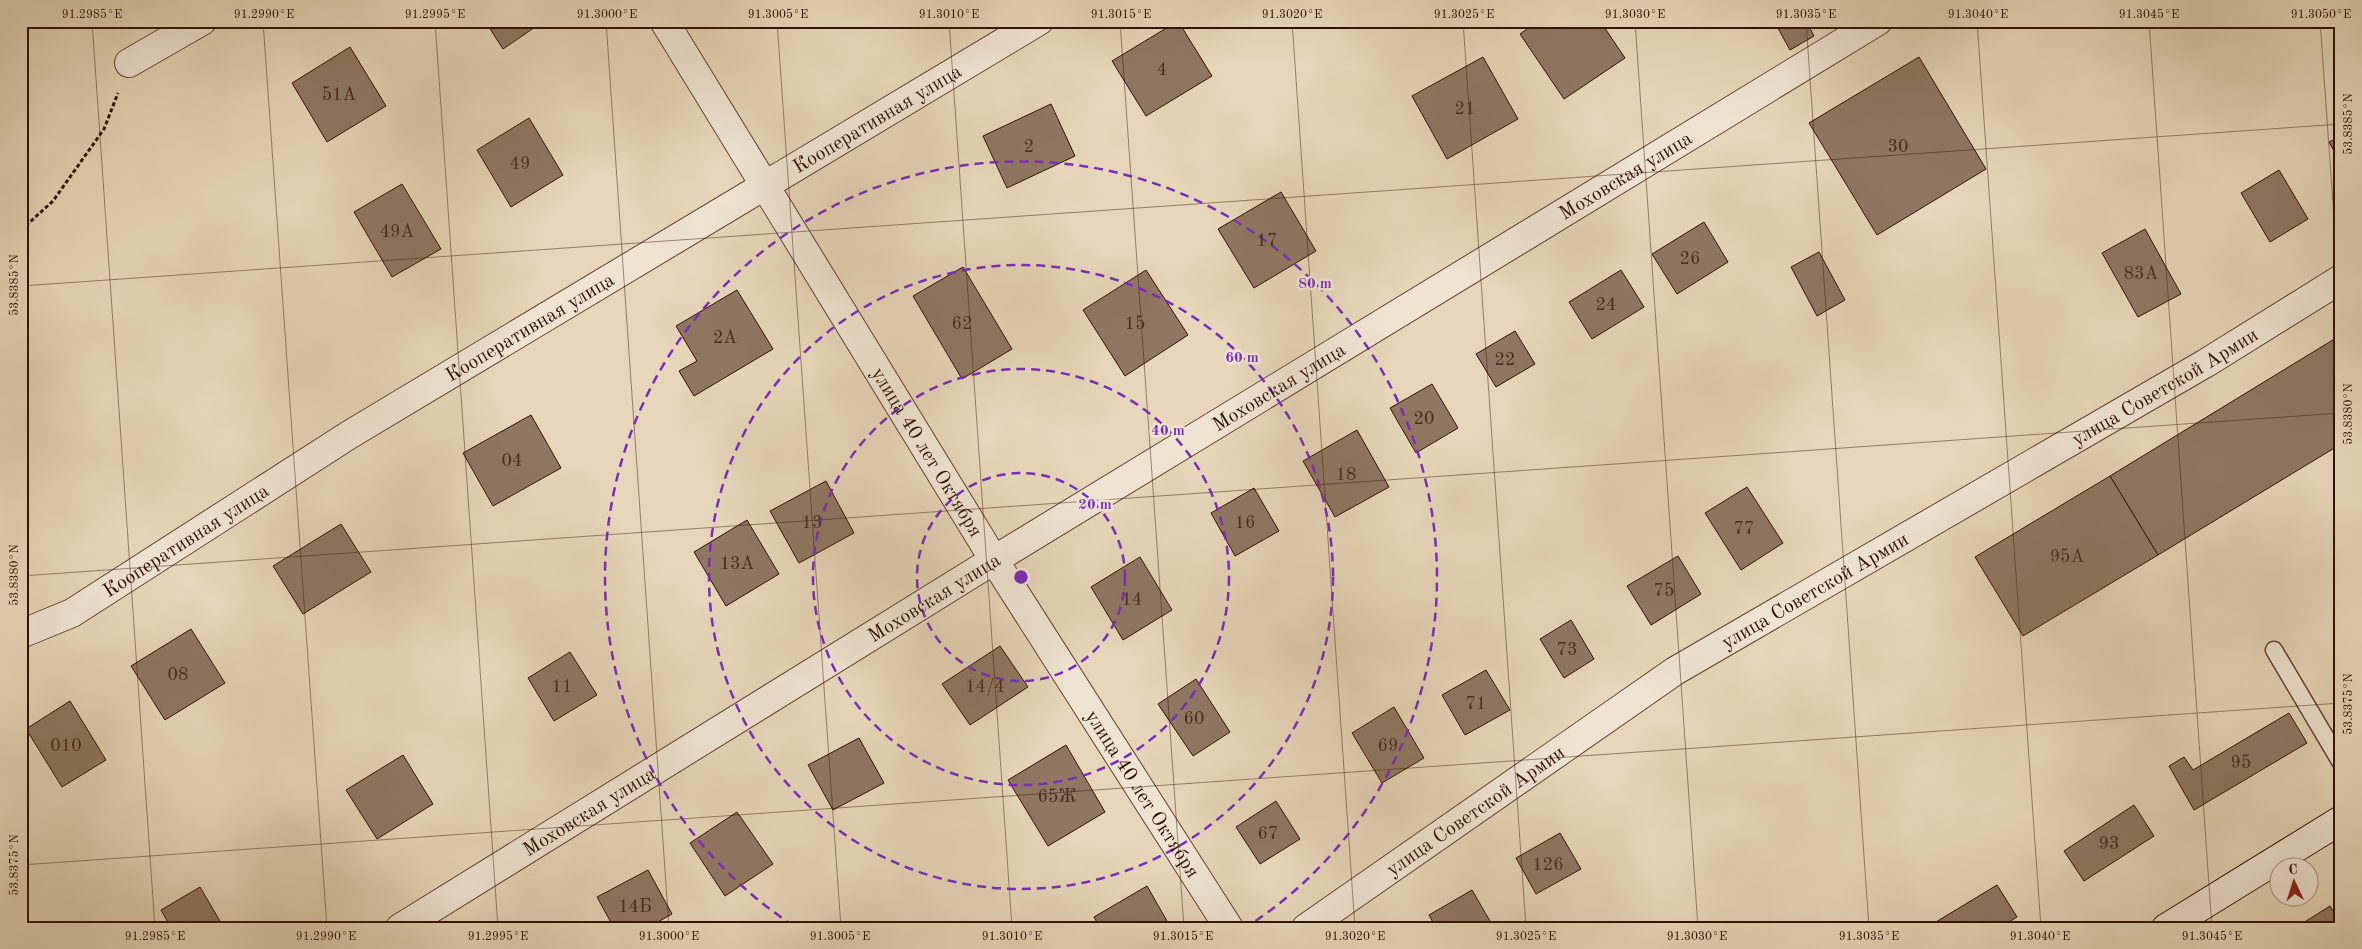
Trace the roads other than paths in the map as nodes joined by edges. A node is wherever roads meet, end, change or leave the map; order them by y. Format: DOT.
graph roads {
  1 [pos="202,21"];
  2 [pos="664,21"];
  3 [pos="1039,21"];
  4 [pos="1878,21"];
  5 [pos="129,63"];
  6 [pos="766,187"];
  7 [pos="2341,279"];
  8 [pos="994,560"];
  9 [pos="21,634"];
  10 [pos="2274,650"];
  11 [pos="2341,763"];
  12 [pos="2341,820"];
  13 [pos="400,928"];
  14 [pos="1229,928"];
  15 [pos="1306,928"];
  16 [pos="2166,928"];
  1 -- 5 [label="street"];
  2 -- 6 [label="street, улица 40 лет Октября"];
  3 -- 6 [label="street, Кооперативная улица"];
  4 -- 8 [label="street, Моховская улица"];
  6 -- 8 [label="street, улица 40 лет Октября"];
  6 -- 9 [label="street, Кооперативная улица"];
  7 -- 15 [label="street, улица Советской Армии"];
  8 -- 13 [label="street, Моховская улица"];
  8 -- 14 [label="street, улица 40 лет Октября"];
  10 -- 11 [label="lane"];
  12 -- 16 [label="street"];
}
